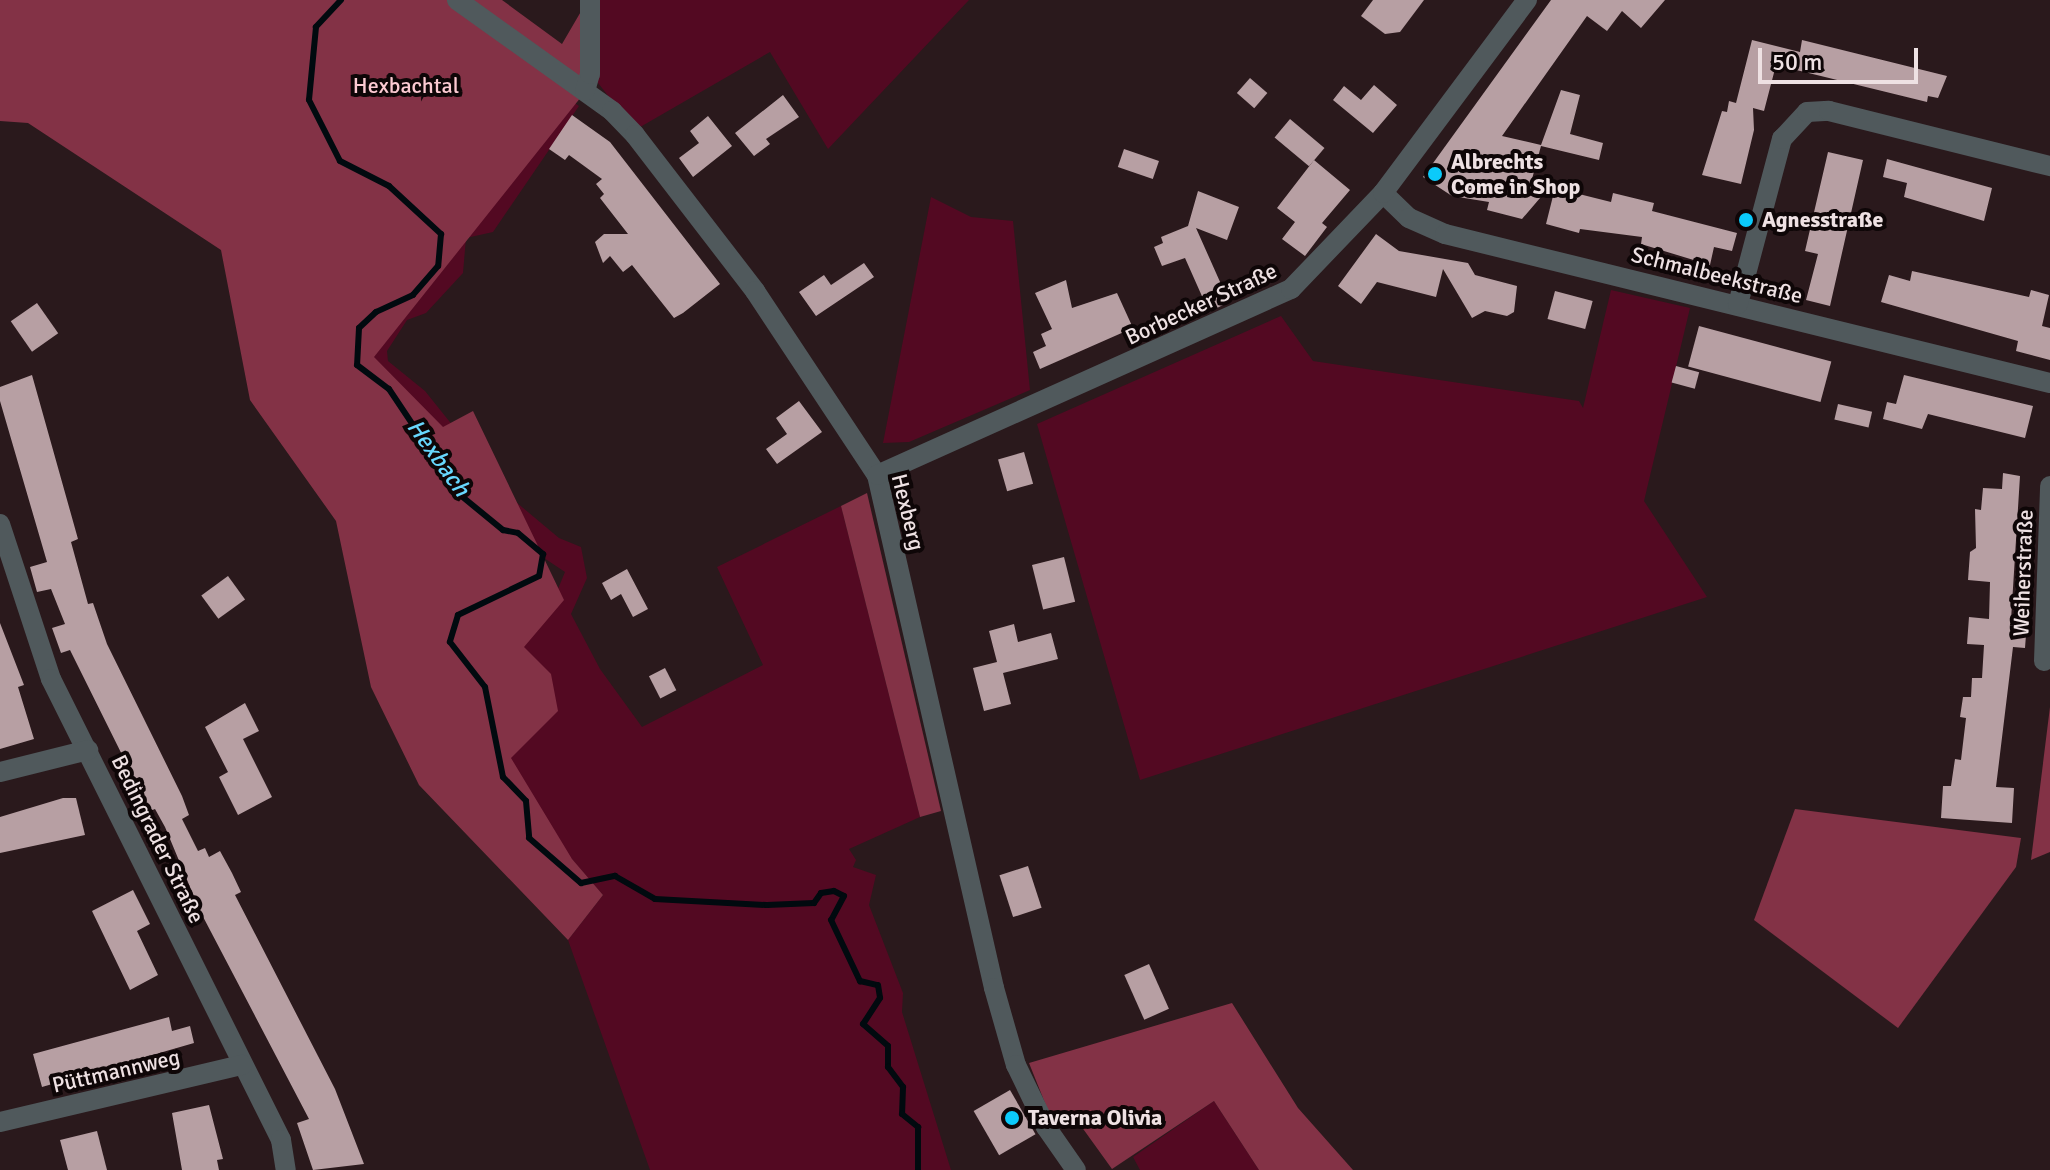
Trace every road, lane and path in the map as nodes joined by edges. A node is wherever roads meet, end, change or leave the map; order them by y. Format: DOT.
graph roads {
  1 [pos="457,0"];
  2 [pos="590,0"];
  3 [pos="1527,0"];
  4 [pos="585,91"];
  5 [pos="2050,166"];
  6 [pos="1383,193"];
  7 [pos="1738,304"];
  8 [pos="2050,383"];
  9 [pos="877,475"];
  10 [pos="2050,486"];
  11 [pos="0,524"];
  12 [pos="2044,661"];
  13 [pos="88,750"];
  14 [pos="0,772"];
  15 [pos="242,1065"];
  16 [pos="0,1122"];
  17 [pos="286,1170"];
  18 [pos="1076,1170"];
  1 -- 4 [label="street, Hexberg"];
  2 -- 4 [label="street"];
  3 -- 6 [label="street, Borbecker Straße"];
  4 -- 9 [label="street, Hexberg"];
  5 -- 7 [label="street"];
  6 -- 7 [label="street, Schmalbeekstraße"];
  6 -- 9 [label="street, Borbecker Straße"];
  7 -- 8 [label="street, Schmalbeekstraße"];
  9 -- 18 [label="street, Hexberg"];
  10 -- 12 [label="street, Weiherstraße"];
  11 -- 13 [label="street, Bedingrader Straße"];
  13 -- 14 [label="street"];
  13 -- 15 [label="street, Bedingrader Straße"];
  15 -- 16 [label="street, Püttmannweg"];
  15 -- 17 [label="street, Bedingrader Straße"];
}
